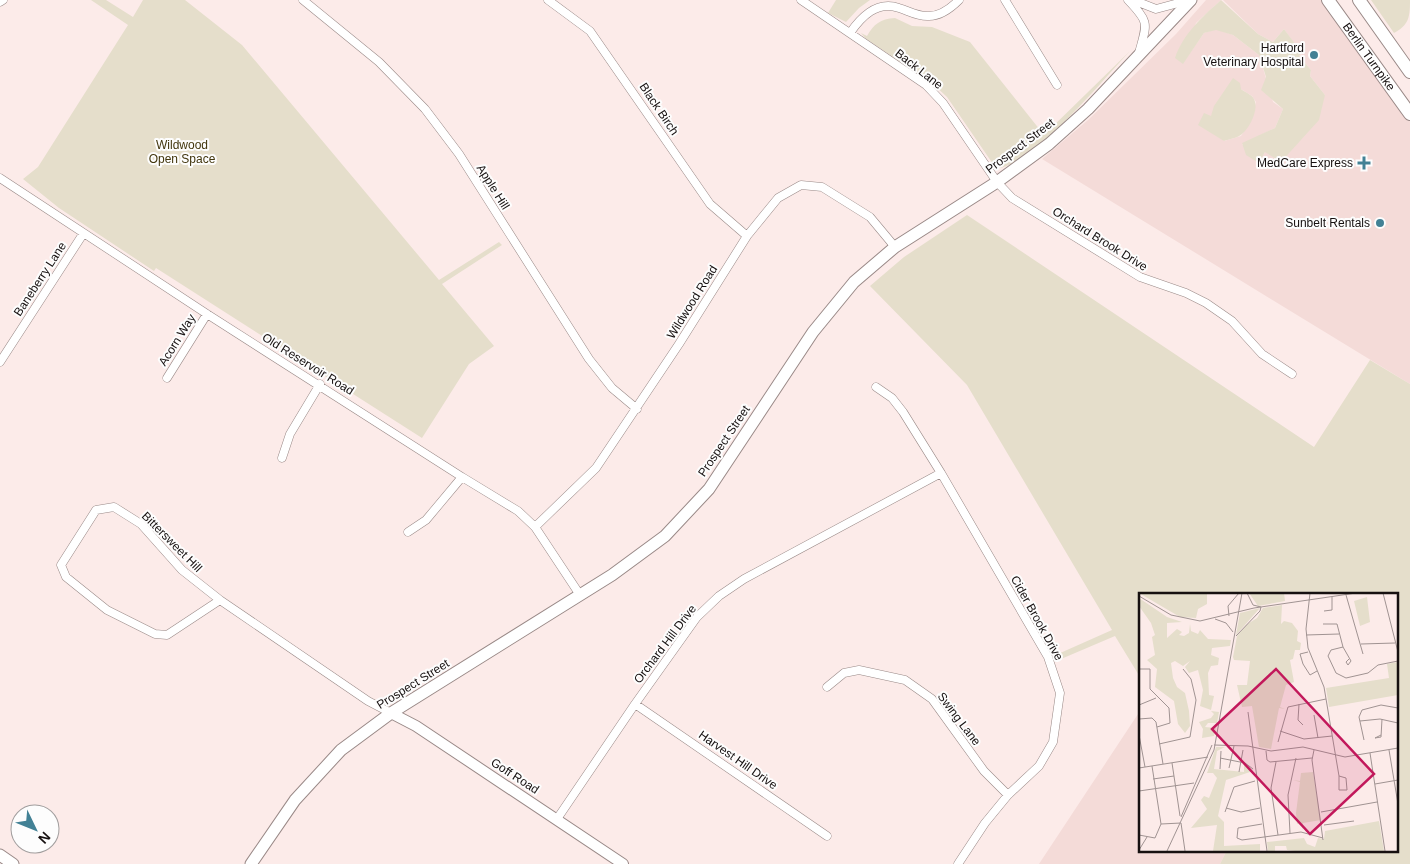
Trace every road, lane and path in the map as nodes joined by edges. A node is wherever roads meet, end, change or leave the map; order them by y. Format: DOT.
graph roads {
  1 [pos="303,0"];
  2 [pos="548,0"];
  3 [pos="801,0"];
  4 [pos="960,0"];
  5 [pos="1005,0"];
  6 [pos="1128,0"];
  7 [pos="1133,0"];
  8 [pos="1191,0"];
  9 [pos="1328,0"];
  10 [pos="1359,0"];
  11 [pos="850,33"];
  12 [pos="1139,55"];
  13 [pos="1410,72"];
  14 [pos="1057,85"];
  15 [pos="1410,114"];
  16 [pos="0,178"];
  17 [pos="997,182"];
  18 [pos="83,234"];
  19 [pos="747,236"];
  20 [pos="895,247"];
  21 [pos="207,314"];
  22 [pos="0,362"];
  23 [pos="1292,374"];
  24 [pos="166,378"];
  25 [pos="320,384"];
  26 [pos="876,387"];
  27 [pos="637,408"];
  28 [pos="282,458"];
  29 [pos="941,473"];
  30 [pos="462,477"];
  31 [pos="535,527"];
  32 [pos="408,532"];
  33 [pos="580,595"];
  34 [pos="220,600"];
  35 [pos="826,687"];
  36 [pos="635,704"];
  37 [pos="391,714"];
  38 [pos="1008,795"];
  39 [pos="557,819"];
  40 [pos="827,836"];
  41 [pos="0,855"];
  42 [pos="13,864"];
  43 [pos="251,864"];
  44 [pos="623,864"];
  45 [pos="958,864"];
  1 -- 27 [label="street, Apple Hill"];
  2 -- 19 [label="street, Black Birch"];
  3 -- 11 [label="street, Back Lane"];
  4 -- 11 [label="street"];
  5 -- 14 [label="street"];
  6 -- 12 [label="street"];
  7 -- 8 [label="street"];
  8 -- 12 [label="main road, Prospect Street"];
  9 -- 15 [label="highway, Berlin Turnpike"];
  10 -- 13 [label="highway, Berlin Turnpike"];
  11 -- 17 [label="street, Back Lane"];
  12 -- 17 [label="main road, Prospect Street"];
  16 -- 18 [label="street, Old Reservoir Road"];
  17 -- 20 [label="main road, Prospect Street"];
  17 -- 23 [label="street, Orchard Brook Drive"];
  18 -- 21 [label="street, Old Reservoir Road"];
  18 -- 22 [label="street, Baneberry Lane"];
  19 -- 20 [label="street, Wildwood Road"];
  19 -- 27 [label="street, Wildwood Road"];
  20 -- 33 [label="main road, Prospect Street"];
  21 -- 24 [label="street, Acorn Way"];
  21 -- 25 [label="street, Old Reservoir Road"];
  25 -- 28 [label="street"];
  25 -- 30 [label="street, Old Reservoir Road"];
  26 -- 29 [label="street, Cider Brook Drive"];
  27 -- 31 [label="street, Wildwood Road"];
  29 -- 36 [label="street, Orchard Hill Drive"];
  29 -- 38 [label="street, Cider Brook Drive"];
  30 -- 31 [label="street, Old Reservoir Road"];
  30 -- 32 [label="street"];
  31 -- 33 [label="street, Old Reservoir Road"];
  33 -- 37 [label="main road, Prospect Street"];
  34 -- 34 [label="street, Bittersweet Hill"];
  34 -- 37 [label="street, Bittersweet Hill"];
  35 -- 38 [label="street, Swing Lane"];
  36 -- 39 [label="street, Orchard Hill Drive"];
  36 -- 40 [label="street, Harvest Hill Drive"];
  37 -- 39 [label="street, Goff Road"];
  37 -- 43 [label="main road, Prospect Street"];
  38 -- 45 [label="street, Cider Brook Drive"];
  39 -- 44 [label="street, Goff Road"];
  41 -- 42 [label="main road"];
}
